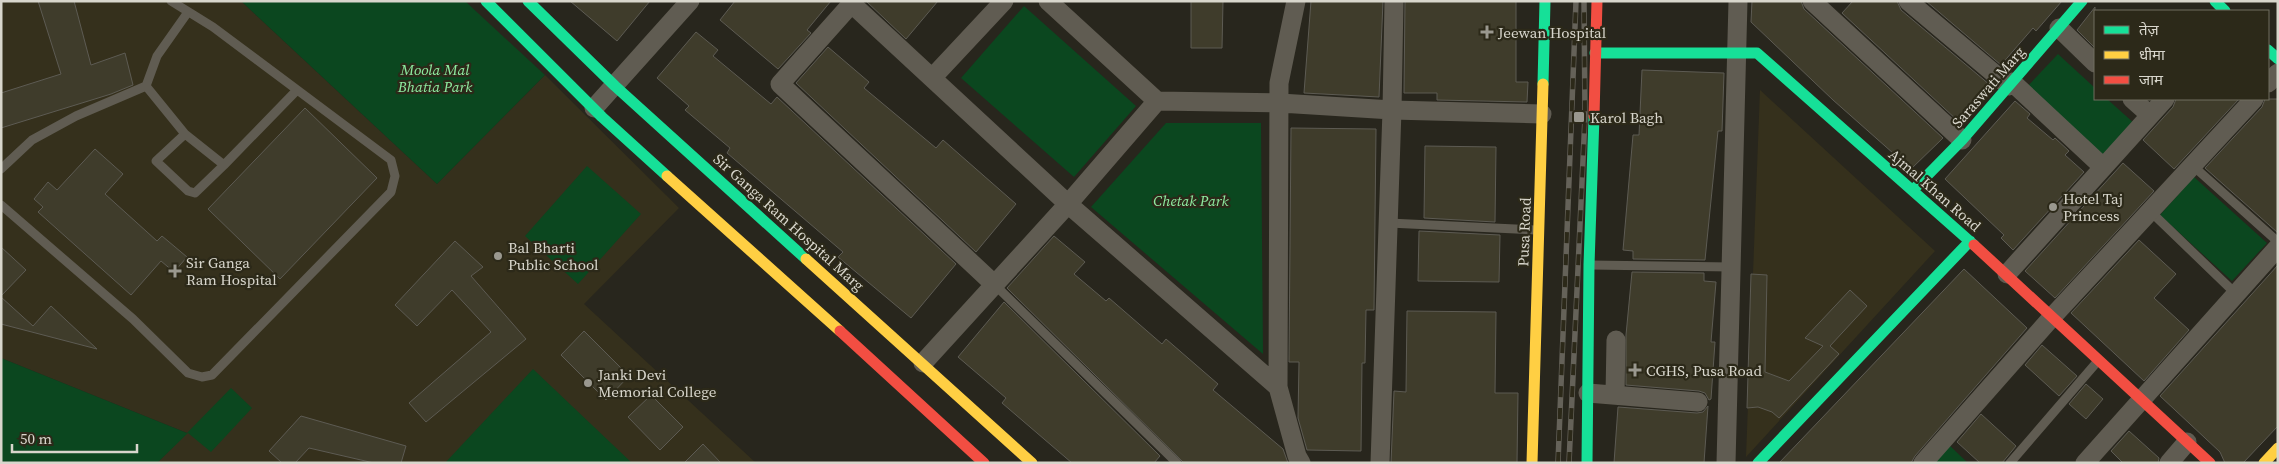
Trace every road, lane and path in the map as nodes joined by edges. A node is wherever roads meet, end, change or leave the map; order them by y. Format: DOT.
graph roads {
  1 [pos="171,1"];
  2 [pos="486,1"];
  3 [pos="528,1"];
  4 [pos="690,1"];
  5 [pos="1004,1"];
  6 [pos="1048,1"];
  7 [pos="1296,1"];
  8 [pos="1394,1"];
  9 [pos="1545,1"];
  10 [pos="1597,1"];
  11 [pos="1738,1"];
  12 [pos="1812,1"];
  13 [pos="1908,1"];
  14 [pos="2082,1"];
  15 [pos="2215,1"];
  16 [pos="853,3"];
  17 [pos="2224,10"];
  18 [pos="188,12"];
  19 [pos="2059,28"];
  20 [pos="1595,53"];
  21 [pos="1737,53"];
  22 [pos="2094,62"];
  23 [pos="2278,72"];
  24 [pos="932,78"];
  25 [pos="2269,82"];
  26 [pos="2010,84"];
  27 [pos="146,86"];
  28 [pos="616,86"];
  29 [pos="297,90"];
  30 [pos="2133,100"];
  31 [pos="2164,100"];
  32 [pos="2253,100"];
  33 [pos="1157,101"];
  34 [pos="1280,103"];
  35 [pos="594,108"];
  36 [pos="1392,110"];
  37 [pos="1542,114"];
  38 [pos="2150,115"];
  39 [pos="184,134"];
  40 [pos="1962,140"];
  41 [pos="224,165"];
  42 [pos="2192,165"];
  43 [pos="2103,167"];
  44 [pos="1,169"];
  45 [pos="1913,190"];
  46 [pos="1068,204"];
  47 [pos="1,205"];
  48 [pos="2150,211"];
  49 [pos="1388,223"];
  50 [pos="1539,230"];
  51 [pos="1970,241"];
  52 [pos="2278,242"];
  53 [pos="2278,247"];
  54 [pos="1589,265"];
  55 [pos="1732,268"];
  56 [pos="2007,274"];
  57 [pos="995,285"];
  58 [pos="2236,294"];
  59 [pos="2053,316"];
  60 [pos="1616,340"];
  61 [pos="2099,360"];
  62 [pos="911,375"];
  63 [pos="1278,387"];
  64 [pos="1588,392"];
  65 [pos="1615,395"];
  66 [pos="2142,399"];
  67 [pos="1698,402"];
  68 [pos="2187,442"];
  69 [pos="2278,448"];
  70 [pos="984,463"];
  71 [pos="1032,463"];
  72 [pos="1177,463"];
  73 [pos="1301,463"];
  74 [pos="1380,463"];
  75 [pos="1532,463"];
  76 [pos="1587,463"];
  77 [pos="1726,463"];
  78 [pos="1758,463"];
  79 [pos="1922,463"];
  80 [pos="2010,463"];
  81 [pos="2085,463"];
  82 [pos="2169,463"];
  83 [pos="2210,463"];
  84 [pos="2264,463"];
  1 -- 18 [label="lane"];
  2 -- 35 [label="street, Sir Ganga Ram Hospital Marg"];
  3 -- 28 [label="street, Sir Ganga Ram Hospital Marg"];
  4 -- 28 [label="street"];
  5 -- 24 [label="street"];
  6 -- 33 [label="street"];
  7 -- 34 [label="street"];
  8 -- 36 [label="street"];
  9 -- 37 [label="street, Pusa Road"];
  10 -- 20 [label="street"];
  11 -- 21 [label="street"];
  12 -- 40 [label="street"];
  13 -- 26 [label="street"];
  14 -- 19 [label="street, Saraswati Marg"];
  15 -- 17 [label="street"];
  16 -- 24 [label="street"];
  16 -- 57 [label="street"];
  18 -- 27 [label="lane"];
  18 -- 29 [label="lane"];
  19 -- 22 [label="street"];
  19 -- 26 [label="street, Saraswati Marg"];
  20 -- 21 [label="street, Ajmal Khan Road"];
  20 -- 54 [label="street"];
  21 -- 45 [label="street, Ajmal Khan Road"];
  21 -- 55 [label="street"];
  23 -- 25 [label="street"];
  24 -- 46 [label="street"];
  26 -- 40 [label="street, Saraswati Marg"];
  26 -- 43 [label="street"];
  27 -- 39 [label="lane"];
  27 -- 44 [label="lane"];
  28 -- 35 [label="street"];
  28 -- 62 [label="street, Sir Ganga Ram Hospital Marg"];
  29 -- 41 [label="lane"];
  29 -- 47 [label="lane"];
  30 -- 38 [label="street"];
  31 -- 38 [label="street"];
  32 -- 42 [label="street"];
  33 -- 34 [label="street"];
  33 -- 46 [label="street"];
  34 -- 36 [label="street"];
  34 -- 63 [label="street"];
  35 -- 62 [label="street, Sir Ganga Ram Hospital Marg"];
  36 -- 37 [label="street"];
  36 -- 49 [label="street"];
  37 -- 50 [label="street, Pusa Road"];
  38 -- 43 [label="street"];
  39 -- 41 [label="lane"];
  39 -- 41 [label="lane"];
  40 -- 45 [label="street, Saraswati Marg"];
  42 -- 48 [label="street"];
  42 -- 52 [label="lane"];
  43 -- 56 [label="street"];
  45 -- 51 [label="street, Ajmal Khan Road"];
  46 -- 57 [label="street"];
  46 -- 63 [label="street"];
  48 -- 58 [label="lane"];
  48 -- 59 [label="street"];
  49 -- 50 [label="lane"];
  49 -- 74 [label="street"];
  50 -- 75 [label="street, Pusa Road"];
  51 -- 56 [label="street, Ajmal Khan Road"];
  51 -- 78 [label="street"];
  53 -- 58 [label="street"];
  54 -- 55 [label="lane"];
  54 -- 64 [label="street"];
  55 -- 77 [label="street"];
  56 -- 59 [label="street, Ajmal Khan Road"];
  57 -- 62 [label="street"];
  57 -- 72 [label="lane"];
  58 -- 66 [label="street"];
  59 -- 61 [label="street, Ajmal Khan Road"];
  59 -- 79 [label="street"];
  60 -- 65 [label="street"];
  61 -- 66 [label="street, Ajmal Khan Road"];
  61 -- 80 [label="lane"];
  62 -- 70 [label="street, Sir Ganga Ram Hospital Marg"];
  62 -- 71 [label="street, Sir Ganga Ram Hospital Marg"];
  63 -- 73 [label="street"];
  64 -- 65 [label="street"];
  64 -- 76 [label="street"];
  65 -- 67 [label="street"];
  66 -- 68 [label="street, Ajmal Khan Road"];
  66 -- 81 [label="street"];
  68 -- 82 [label="street"];
  68 -- 83 [label="street, Ajmal Khan Road"];
  69 -- 84 [label="street"];
}
